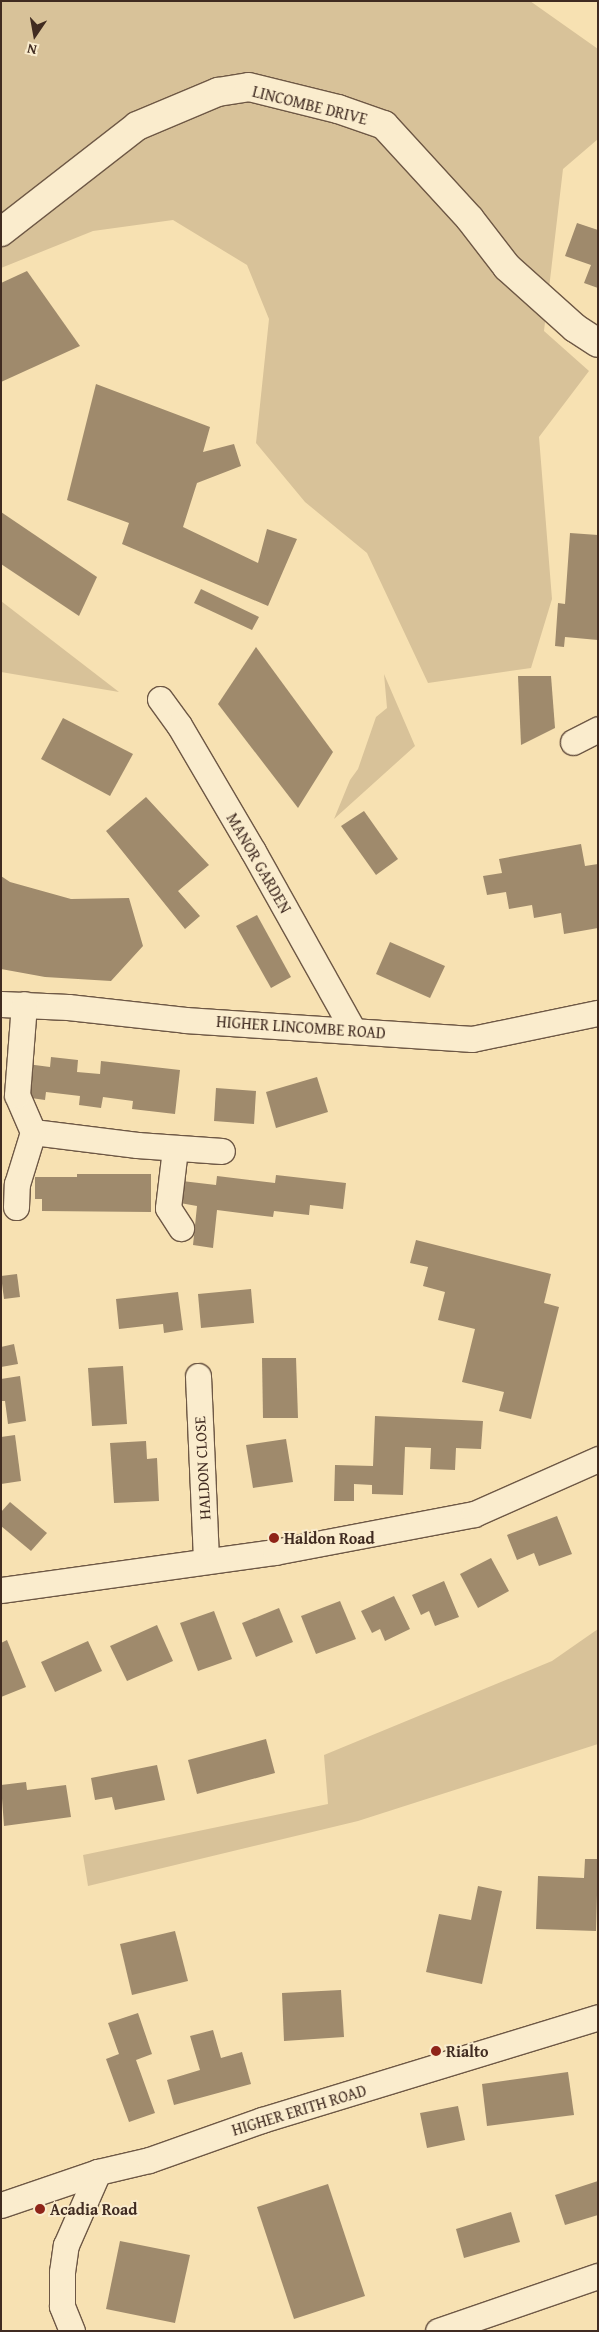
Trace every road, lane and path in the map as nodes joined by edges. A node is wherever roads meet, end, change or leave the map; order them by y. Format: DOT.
graph roads {
  1 [pos="1,232"];
  2 [pos="598,343"];
  3 [pos="160,699"];
  4 [pos="598,728"];
  5 [pos="573,742"];
  6 [pos="12,1004"];
  7 [pos="598,1013"];
  8 [pos="353,1030"];
  9 [pos="33,1132"];
  10 [pos="175,1149"];
  11 [pos="222,1151"];
  12 [pos="16,1207"];
  13 [pos="181,1228"];
  14 [pos="198,1376"];
  15 [pos="598,1459"];
  16 [pos="206,1560"];
  17 [pos="1,1590"];
  18 [pos="598,2017"];
  19 [pos="98,2172"];
  20 [pos="1,2205"];
  21 [pos="598,2276"];
  22 [pos="72,2331"];
  23 [pos="438,2331"];
  1 -- 2 [label="street, LINCOMBE DRIVE"];
  3 -- 8 [label="street, MANOR GARDEN"];
  4 -- 5 [label="street"];
  6 -- 8 [label="street, HIGHER LINCOMBE ROAD"];
  6 -- 9 [label="street"];
  7 -- 8 [label="street, HIGHER LINCOMBE ROAD"];
  9 -- 10 [label="street"];
  9 -- 12 [label="street"];
  10 -- 11 [label="street"];
  10 -- 13 [label="street"];
  14 -- 16 [label="street, HALDON CLOSE"];
  15 -- 16 [label="street"];
  16 -- 17 [label="street"];
  18 -- 19 [label="street, HIGHER ERITH ROAD"];
  19 -- 20 [label="street, HIGHER ERITH ROAD"];
  19 -- 22 [label="street"];
  21 -- 23 [label="street"];
}
